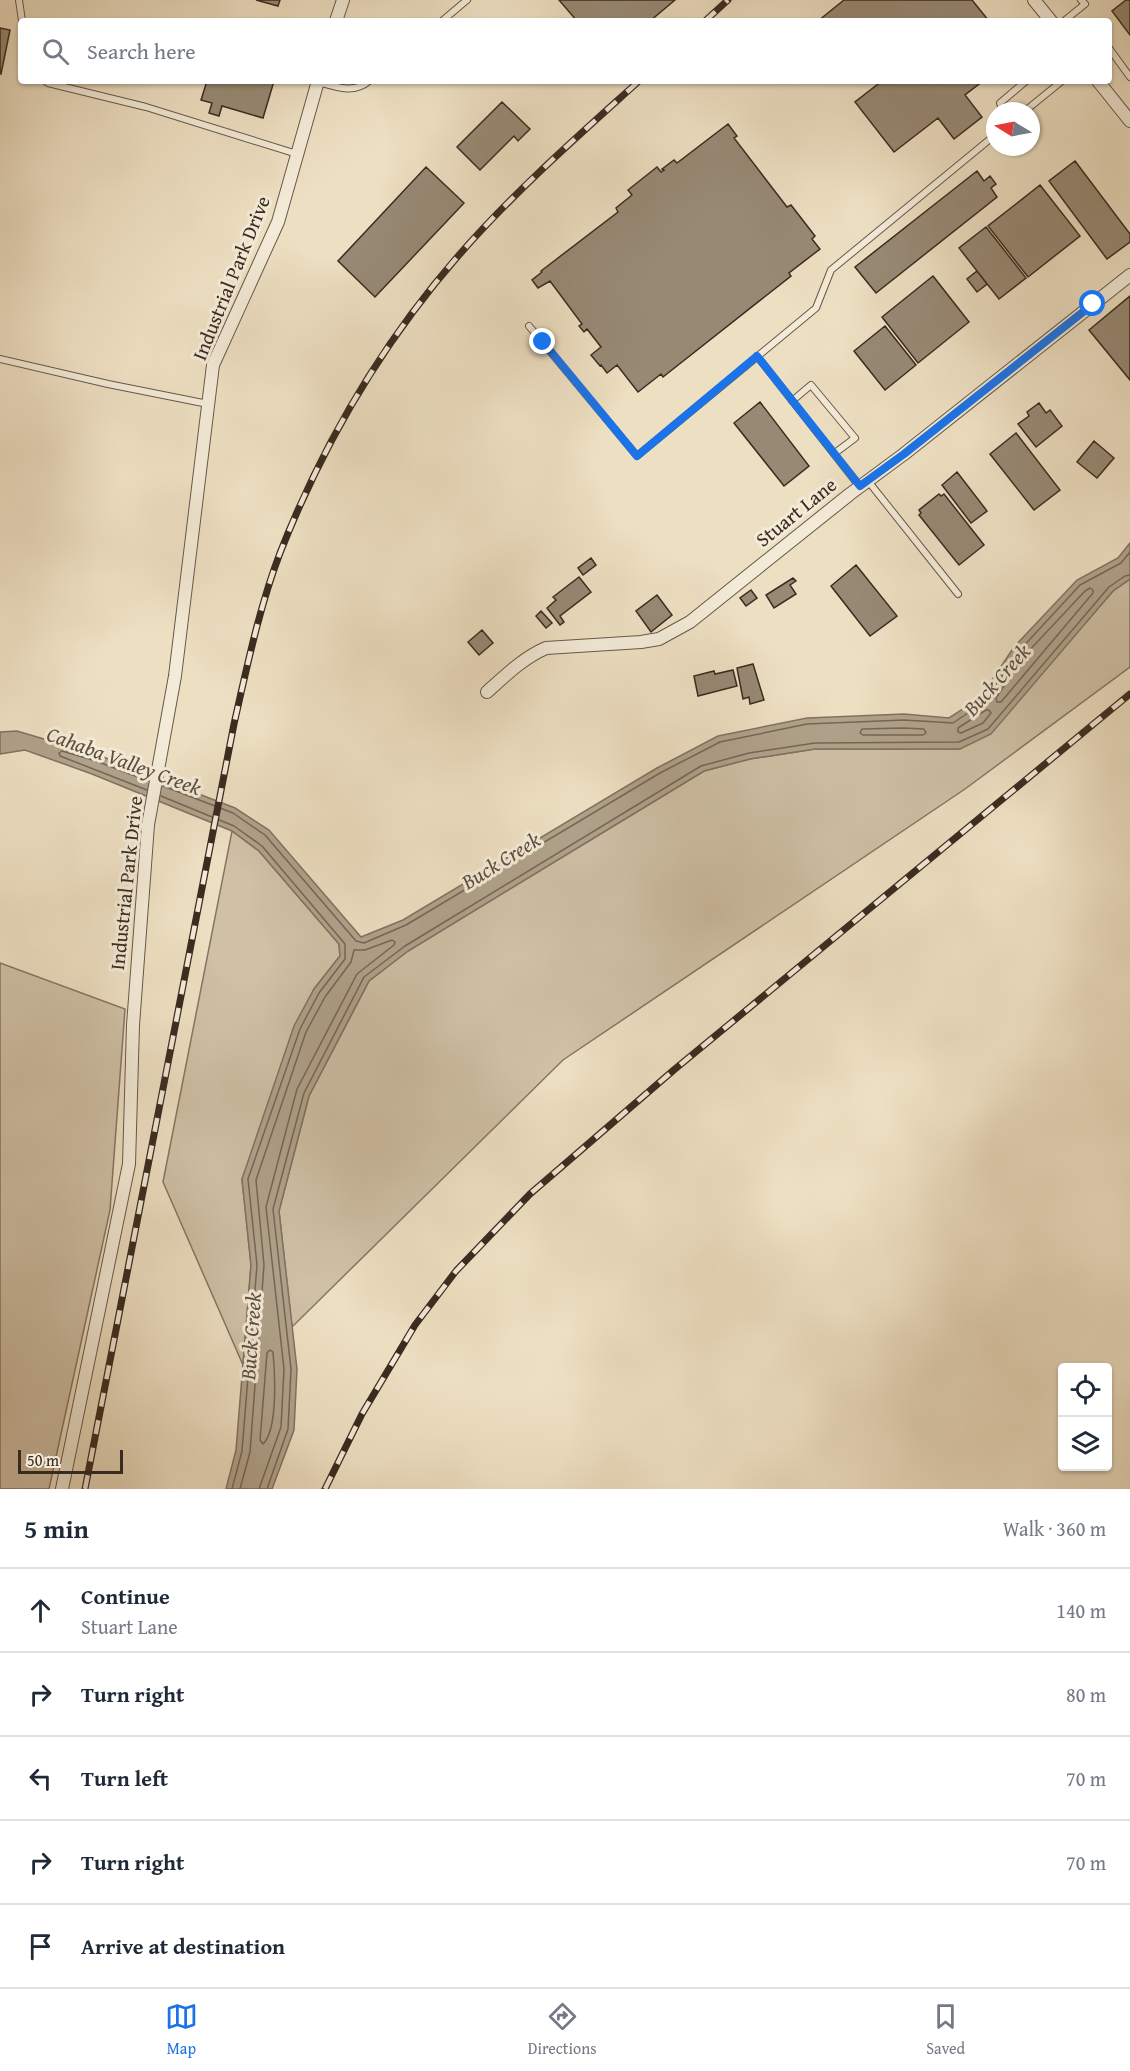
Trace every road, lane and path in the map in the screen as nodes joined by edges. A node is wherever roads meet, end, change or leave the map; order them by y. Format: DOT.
graph roads {
  1 [pos="19,0"];
  2 [pos="343,0"];
  3 [pos="467,0"];
  4 [pos="1034,0"];
  5 [pos="1081,0"];
  6 [pos="22,18"];
  7 [pos="337,18"];
  8 [pos="446,18"];
  9 [pos="1049,18"];
  10 [pos="1068,18"];
  11 [pos="1112,52"];
  12 [pos="1130,77"];
  13 [pos="52,84"];
  14 [pos="317,84"];
  15 [pos="328,84"];
  16 [pos="366,84"];
  17 [pos="1022,84"];
  18 [pos="1058,84"];
  19 [pos="1100,84"];
  20 [pos="1001,102"];
  21 [pos="1036,102"];
  22 [pos="1130,121"];
  23 [pos="986,142"];
  24 [pos="297,154"];
  25 [pos="1130,275"];
  26 [pos="529,326"];
  27 [pos="757,356"];
  28 [pos="0,359"];
  29 [pos="792,401"];
  30 [pos="208,404"];
  31 [pos="835,453"];
  32 [pos="864,484"];
  33 [pos="958,594"];
  34 [pos="487,692"];
  35 [pos="62,1489"];
  1 -- 6 [label="lane"];
  2 -- 7 [label="street"];
  3 -- 8 [label="lane"];
  4 -- 9 [label="street"];
  5 -- 10 [label="lane"];
  11 -- 12 [label="lane"];
  13 -- 24 [label="lane"];
  14 -- 24 [label="street, Industrial Park Drive"];
  15 -- 16 [label="lane"];
  17 -- 20 [label="lane"];
  18 -- 21 [label="lane"];
  19 -- 22 [label="street"];
  23 -- 27 [label="lane"];
  24 -- 30 [label="street, Industrial Park Drive"];
  25 -- 32 [label="street, Stuart Lane"];
  26 -- 27 [label="lane"];
  27 -- 29 [label="lane"];
  28 -- 30 [label="lane"];
  29 -- 31 [label="lane"];
  29 -- 31 [label="lane"];
  30 -- 35 [label="street, Industrial Park Drive"];
  31 -- 32 [label="lane"];
  32 -- 33 [label="lane"];
  32 -- 34 [label="street, Stuart Lane"];
}
